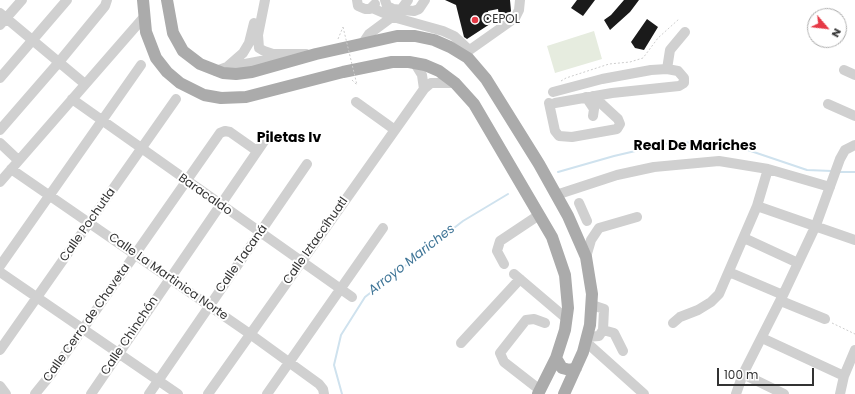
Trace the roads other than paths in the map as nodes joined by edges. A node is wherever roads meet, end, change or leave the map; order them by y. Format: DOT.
graph roads {
  1 [pos="22,0"];
  2 [pos="67,0"];
  3 [pos="108,0"];
  4 [pos="143,0"];
  5 [pos="167,0"];
  6 [pos="260,0"];
  7 [pos="265,0"];
  8 [pos="357,0"];
  9 [pos="380,0"];
  10 [pos="385,0"];
  11 [pos="408,0"];
  12 [pos="425,0"];
  13 [pos="520,0"];
  14 [pos="372,8"];
  15 [pos="397,14"];
  16 [pos="144,18"];
  17 [pos="2,19"];
  18 [pos="685,32"];
  19 [pos="33,40"];
  20 [pos="363,43"];
  21 [pos="267,52"];
  22 [pos="466,52"];
  23 [pos="316,54"];
  24 [pos="236,61"];
  25 [pos="59,62"];
  26 [pos="414,62"];
  27 [pos="142,65"];
  28 [pos="667,68"];
  29 [pos="222,69"];
  30 [pos="844,70"];
  31 [pos="855,75"];
  32 [pos="0,78"];
  33 [pos="455,83"];
  34 [pos="86,84"];
  35 [pos="562,85"];
  36 [pos="580,85"];
  37 [pos="424,89"];
  38 [pos="553,92"];
  39 [pos="590,97"];
  40 [pos="72,99"];
  41 [pos="176,99"];
  42 [pos="568,100"];
  43 [pos="356,102"];
  44 [pos="828,104"];
  45 [pos="593,116"];
  46 [pos="855,116"];
  47 [pos="102,122"];
  48 [pos="0,130"];
  49 [pos="395,130"];
  50 [pos="265,140"];
  51 [pos="0,143"];
  52 [pos="855,145"];
  53 [pos="142,149"];
  54 [pos="257,151"];
  55 [pos="18,160"];
  56 [pos="307,164"];
  57 [pos="11,168"];
  58 [pos="768,169"];
  59 [pos="0,182"];
  60 [pos="187,182"];
  61 [pos="831,183"];
  62 [pos="50,195"];
  63 [pos="556,195"];
  64 [pos="220,206"];
  65 [pos="757,206"];
  66 [pos="539,215"];
  67 [pos="568,216"];
  68 [pos="637,218"];
  69 [pos="587,221"];
  70 [pos="90,223"];
  71 [pos="816,225"];
  72 [pos="383,228"];
  73 [pos="261,233"];
  74 [pos="744,238"];
  75 [pos="855,240"];
  76 [pos="136,254"];
  77 [pos="586,258"];
  78 [pos="301,261"];
  79 [pos="798,263"];
  80 [pos="504,264"];
  81 [pos="0,266"];
  82 [pos="0,272"];
  83 [pos="730,272"];
  84 [pos="170,278"];
  85 [pos="340,289"];
  86 [pos="352,297"];
  87 [pos="37,298"];
  88 [pos="782,298"];
  89 [pos="592,305"];
  90 [pos="210,306"];
  91 [pos="567,319"];
  92 [pos="825,319"];
  93 [pos="545,323"];
  94 [pos="673,323"];
  95 [pos="83,329"];
  96 [pos="603,330"];
  97 [pos="250,334"];
  98 [pos="762,338"];
  99 [pos="586,340"];
  100 [pos="462,343"];
  101 [pos="0,350"];
  102 [pos="855,350"];
  103 [pos="623,351"];
  104 [pos="118,353"];
  105 [pos="556,358"];
  106 [pos="289,362"];
  107 [pos="576,368"];
  108 [pos="743,374"];
  109 [pos="844,376"];
  110 [pos="158,380"];
  111 [pos="0,386"];
  112 [pos="323,391"];
  113 [pos="539,392"];
  114 [pos="6,394"];
  115 [pos="35,394"];
  116 [pos="91,394"];
  117 [pos="149,394"];
  118 [pos="178,394"];
  119 [pos="208,394"];
  120 [pos="267,394"];
  121 [pos="564,394"];
  122 [pos="644,394"];
  123 [pos="736,394"];
  124 [pos="784,394"];
  125 [pos="840,394"];
  1 -- 17 [label="street"];
  2 -- 19 [label="street"];
  3 -- 25 [label="street"];
  4 -- 16 [label="main road"];
  5 -- 29 [label="main road"];
  6 -- 24 [label="street"];
  7 -- 21 [label="street"];
  8 -- 14 [label="street"];
  9 -- 14 [label="street"];
  10 -- 15 [label="street"];
  11 -- 15 [label="street"];
  12 -- 15 [label="street"];
  13 -- 22 [label="street"];
  14 -- 15 [label="street"];
  15 -- 20 [label="street"];
  15 -- 22 [label="street"];
  16 -- 26 [label="main road"];
  16 -- 34 [label="street"];
  17 -- 19 [label="street"];
  18 -- 28 [label="street"];
  19 -- 25 [label="street"];
  19 -- 32 [label="street"];
  20 -- 22 [label="main road"];
  20 -- 23 [label="main road"];
  21 -- 23 [label="street"];
  21 -- 24 [label="street"];
  22 -- 63 [label="main road"];
  23 -- 29 [label="main road"];
  24 -- 29 [label="street"];
  25 -- 34 [label="street"];
  25 -- 48 [label="street"];
  26 -- 33 [label="main road"];
  26 -- 37 [label="street"];
  27 -- 47 [label="street"];
  28 -- 36 [label="street"];
  28 -- 39 [label="street"];
  30 -- 31 [label="street"];
  33 -- 37 [label="street"];
  33 -- 66 [label="main road"];
  34 -- 40 [label="street"];
  35 -- 36 [label="street"];
  35 -- 38 [label="street"];
  35 -- 42 [label="street"];
  36 -- 39 [label="street"];
  37 -- 49 [label="street, Calle Iztaccíhuatl"];
  39 -- 42 [label="street"];
  39 -- 42 [label="street"];
  39 -- 45 [label="street"];
  40 -- 47 [label="street, Baracaldo"];
  40 -- 55 [label="street"];
  41 -- 53 [label="street, Calle Pochutla"];
  43 -- 49 [label="street"];
  44 -- 46 [label="street"];
  47 -- 53 [label="street, Baracaldo"];
  47 -- 62 [label="street"];
  49 -- 78 [label="street, Calle Iztaccíhuatl"];
  50 -- 54 [label="street, Calle Chinchón"];
  51 -- 55 [label="street"];
  52 -- 61 [label="street"];
  53 -- 60 [label="street, Baracaldo"];
  53 -- 70 [label="street, Calle Pochutla"];
  54 -- 60 [label="street, Calle Cerro de Chaveta"];
  54 -- 64 [label="street, Calle Chinchón"];
  55 -- 57 [label="street"];
  56 -- 73 [label="street, Calle Tacaná"];
  57 -- 59 [label="street"];
  57 -- 62 [label="street, Calle La Martinica Norte"];
  58 -- 61 [label="street"];
  58 -- 63 [label="street"];
  58 -- 65 [label="street"];
  60 -- 64 [label="street, Baracaldo"];
  60 -- 76 [label="street, Calle Cerro de Chaveta"];
  61 -- 71 [label="street"];
  62 -- 70 [label="street, Calle La Martinica Norte"];
  62 -- 81 [label="street"];
  63 -- 67 [label="main road"];
  64 -- 73 [label="street, Baracaldo"];
  64 -- 84 [label="street, Calle Chinchón"];
  65 -- 71 [label="street"];
  65 -- 74 [label="street"];
  66 -- 80 [label="street"];
  66 -- 91 [label="main road"];
  67 -- 69 [label="street"];
  67 -- 77 [label="main road"];
  68 -- 77 [label="street"];
  70 -- 76 [label="street, Calle La Martinica Norte"];
  70 -- 87 [label="street, Calle Pochutla"];
  71 -- 75 [label="street"];
  71 -- 79 [label="street"];
  72 -- 85 [label="street"];
  73 -- 78 [label="street, Baracaldo"];
  73 -- 90 [label="street, Calle Tacaná"];
  74 -- 79 [label="street"];
  74 -- 83 [label="street"];
  76 -- 84 [label="street, Calle La Martinica Norte"];
  76 -- 95 [label="street, Calle Cerro de Chaveta"];
  77 -- 89 [label="main road"];
  78 -- 85 [label="street, Baracaldo"];
  78 -- 97 [label="street, Calle Iztaccíhuatl"];
  79 -- 88 [label="street"];
  82 -- 87 [label="street"];
  83 -- 88 [label="street"];
  83 -- 94 [label="street"];
  84 -- 90 [label="street, Calle La Martinica Norte"];
  84 -- 104 [label="street, Calle Chinchón"];
  85 -- 86 [label="street, Baracaldo"];
  85 -- 106 [label="street"];
  87 -- 95 [label="street"];
  87 -- 101 [label="street, Calle Pochutla"];
  88 -- 92 [label="street"];
  88 -- 98 [label="street"];
  89 -- 96 [label="street"];
  89 -- 99 [label="main road"];
  90 -- 97 [label="street, Calle La Martinica Norte"];
  90 -- 110 [label="street, Calle Tacaná"];
  91 -- 100 [label="street"];
  91 -- 105 [label="main road"];
  93 -- 113 [label="street"];
  95 -- 104 [label="street"];
  95 -- 115 [label="street, Calle Cerro de Chaveta"];
  96 -- 99 [label="street"];
  96 -- 103 [label="street"];
  97 -- 106 [label="street, Calle La Martinica Norte"];
  97 -- 119 [label="street, Calle Iztaccíhuatl"];
  98 -- 108 [label="street"];
  98 -- 109 [label="street"];
  99 -- 107 [label="main road"];
  99 -- 122 [label="street"];
  102 -- 109 [label="street"];
  104 -- 110 [label="street"];
  104 -- 116 [label="street, Calle Chinchón"];
  105 -- 107 [label="main road"];
  105 -- 113 [label="main road"];
  106 -- 112 [label="street, Calle La Martinica Norte"];
  106 -- 120 [label="street"];
  107 -- 121 [label="main road"];
  108 -- 123 [label="street"];
  108 -- 124 [label="street"];
  109 -- 125 [label="street"];
  110 -- 117 [label="street, Calle Tacaná"];
  110 -- 118 [label="street"];
  111 -- 114 [label="street"];
}
